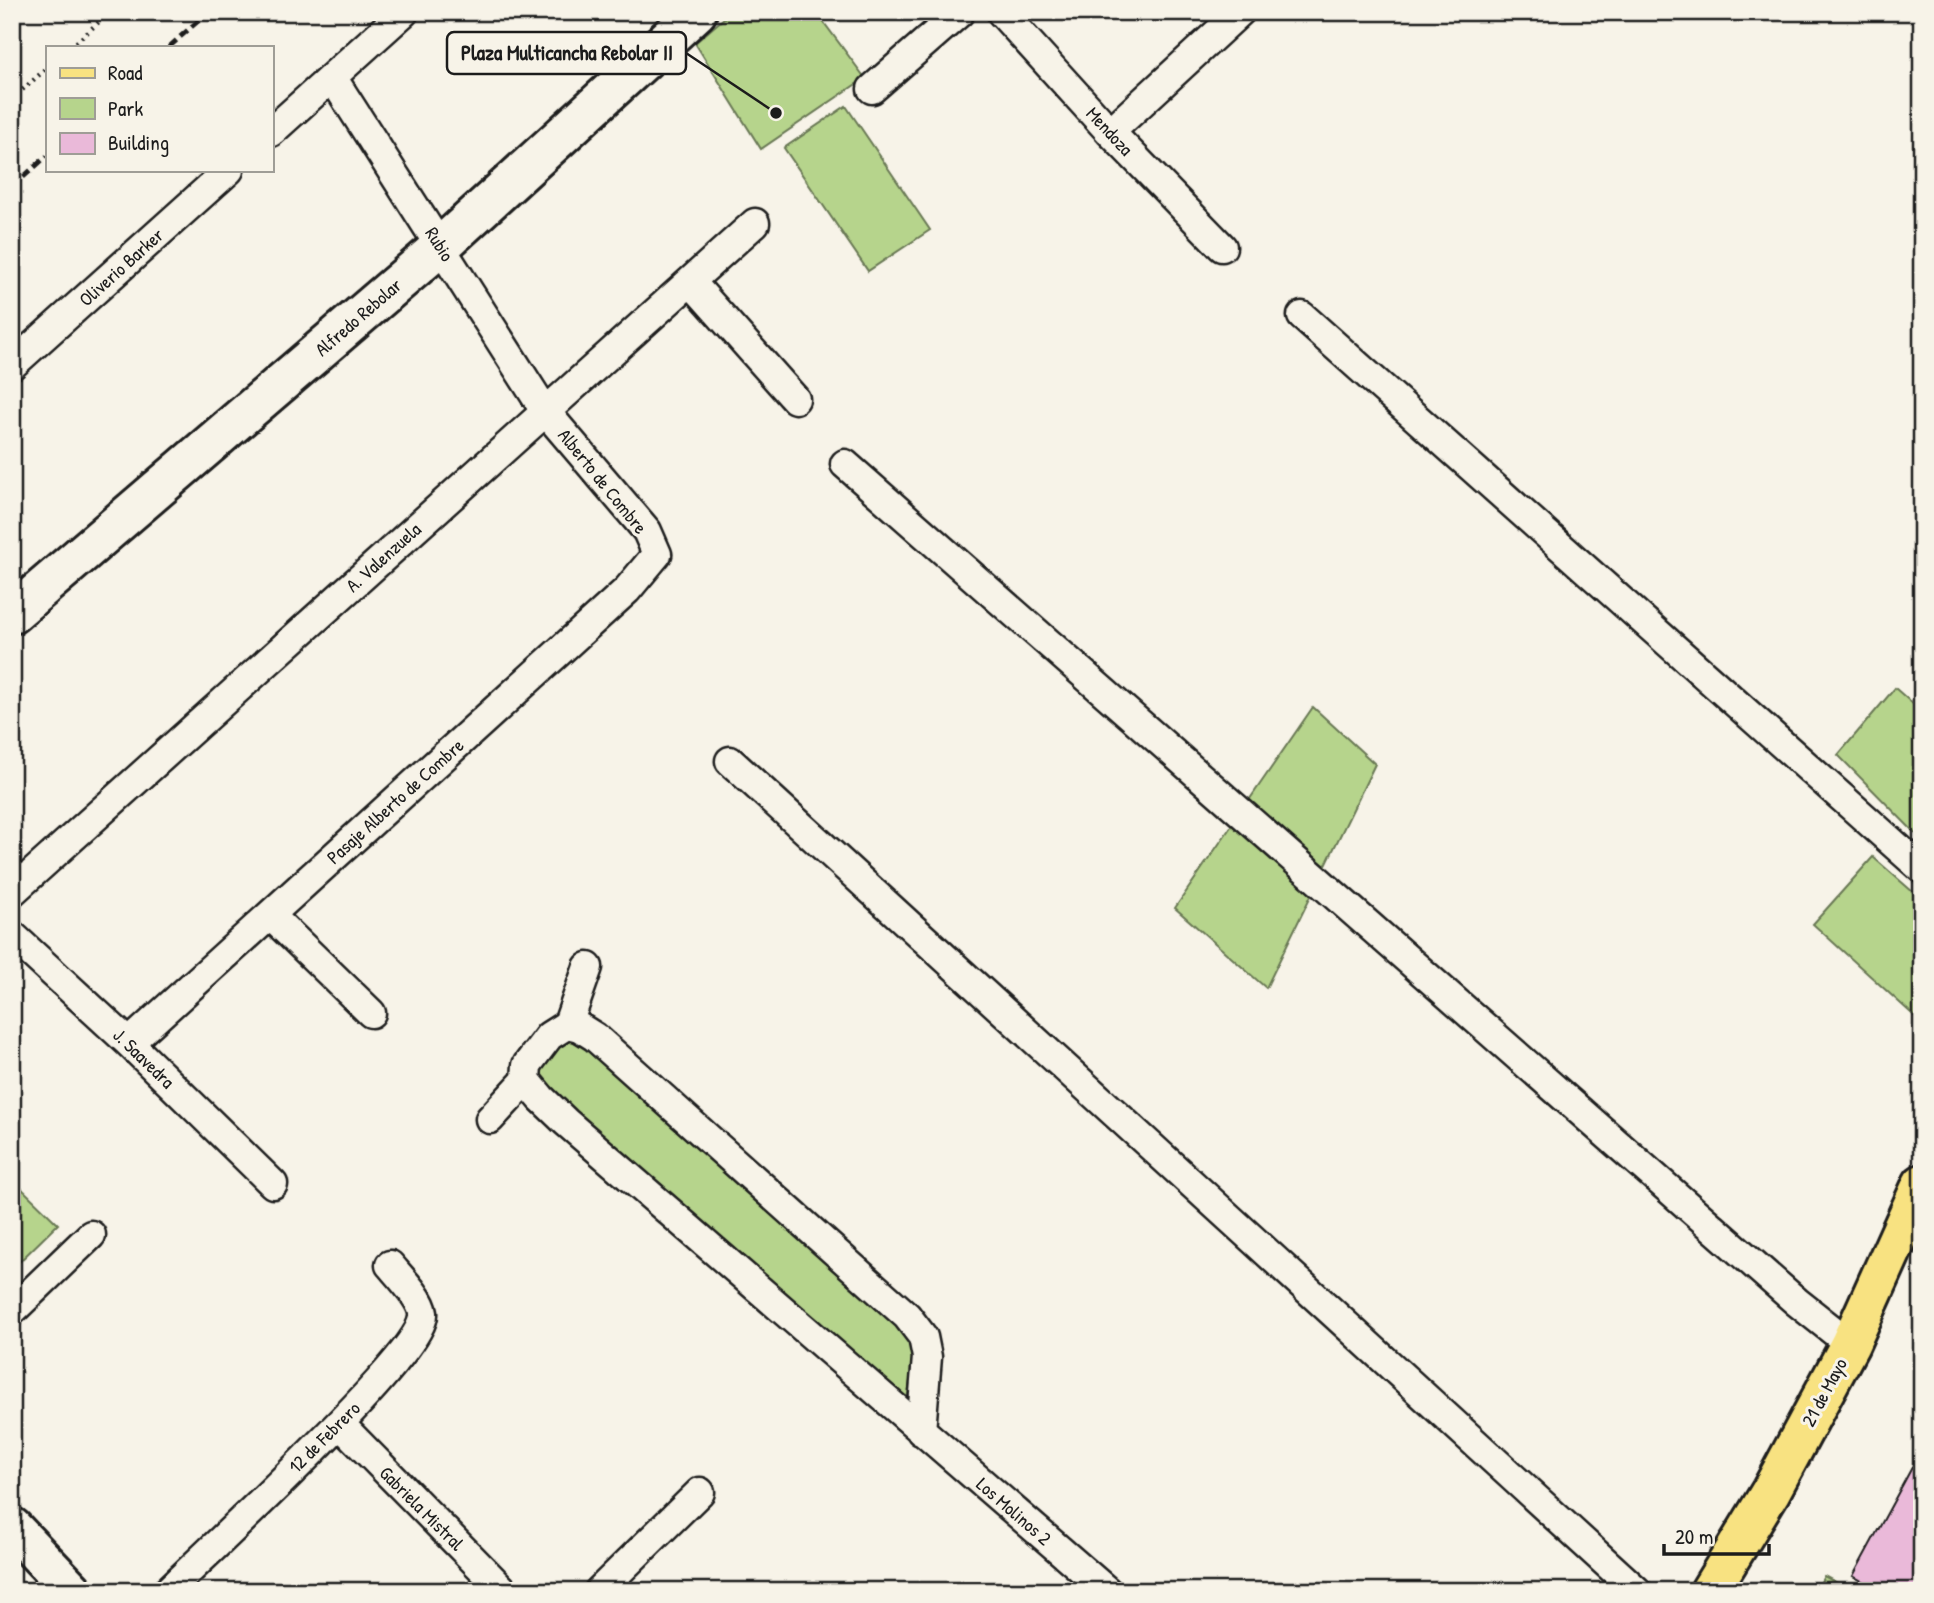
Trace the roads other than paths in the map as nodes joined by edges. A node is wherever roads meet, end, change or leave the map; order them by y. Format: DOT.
graph roads {
  1 [pos="404,12"];
  2 [pos="697,12"];
  3 [pos="960,12"];
  4 [pos="1001,12"];
  5 [pos="1240,12"];
  6 [pos="332,77"];
  7 [pos="872,89"];
  8 [pos="273,130"];
  9 [pos="1110,132"];
  10 [pos="227,172"];
  11 [pos="755,223"];
  12 [pos="441,246"];
  13 [pos="1222,247"];
  14 [pos="691,282"];
  15 [pos="1302,316"];
  16 [pos="12,365"];
  17 [pos="795,399"];
  18 [pos="545,411"];
  19 [pos="845,464"];
  20 [pos="657,554"];
  21 [pos="12,614"];
  22 [pos="730,761"];
  23 [pos="1922,869"];
  24 [pos="12,892"];
  25 [pos="270,915"];
  26 [pos="12,935"];
  27 [pos="588,967"];
  28 [pos="371,1013"];
  29 [pos="568,1024"];
  30 [pos="129,1044"];
  31 [pos="526,1080"];
  32 [pos="491,1119"];
  33 [pos="273,1184"];
  34 [pos="1922,1184"];
  35 [pos="91,1235"];
  36 [pos="390,1265"];
  37 [pos="12,1311"];
  38 [pos="1850,1345"];
  39 [pos="340,1424"];
  40 [pos="921,1431"];
  41 [pos="700,1492"];
  42 [pos="12,1527"];
  43 [pos="73,1591"];
  44 [pos="168,1591"];
  45 [pos="504,1591"];
  46 [pos="599,1591"];
  47 [pos="1107,1591"];
  48 [pos="1637,1591"];
  49 [pos="1710,1591"];
  1 -- 6 [label="street"];
  2 -- 12 [label="street, Alfredo Rebolar"];
  3 -- 7 [label="street"];
  4 -- 9 [label="street, Mendoza"];
  5 -- 9 [label="street"];
  6 -- 8 [label="street"];
  6 -- 12 [label="street, Rubio"];
  9 -- 13 [label="street, Mendoza"];
  10 -- 16 [label="street, Oliverio Barker"];
  11 -- 14 [label="street, A. Valenzuela"];
  12 -- 18 [label="street, Rubio"];
  12 -- 21 [label="street, Alfredo Rebolar"];
  14 -- 17 [label="street"];
  14 -- 18 [label="street, A. Valenzuela"];
  15 -- 23 [label="street"];
  18 -- 20 [label="street, Alberto de Combre"];
  18 -- 24 [label="street, A. Valenzuela"];
  19 -- 38 [label="street"];
  20 -- 25 [label="street, Pasaje Alberto de Combre"];
  22 -- 48 [label="street"];
  25 -- 28 [label="street"];
  25 -- 30 [label="street, Pasaje Alberto de Combre"];
  26 -- 30 [label="street, J. Saavedra"];
  27 -- 29 [label="street"];
  29 -- 31 [label="street"];
  29 -- 40 [label="street"];
  30 -- 33 [label="street, J. Saavedra"];
  31 -- 32 [label="street"];
  31 -- 40 [label="street, Los Molinos 2"];
  34 -- 38 [label="main road, 21 de Mayo"];
  35 -- 37 [label="street"];
  36 -- 39 [label="street, 12 de Febrero"];
  38 -- 49 [label="main road, 21 de Mayo"];
  39 -- 44 [label="street, 12 de Febrero"];
  39 -- 45 [label="street, Gabriela Mistral"];
  40 -- 47 [label="street, Los Molinos 2"];
  41 -- 46 [label="street"];
  42 -- 43 [label="street"];
}
